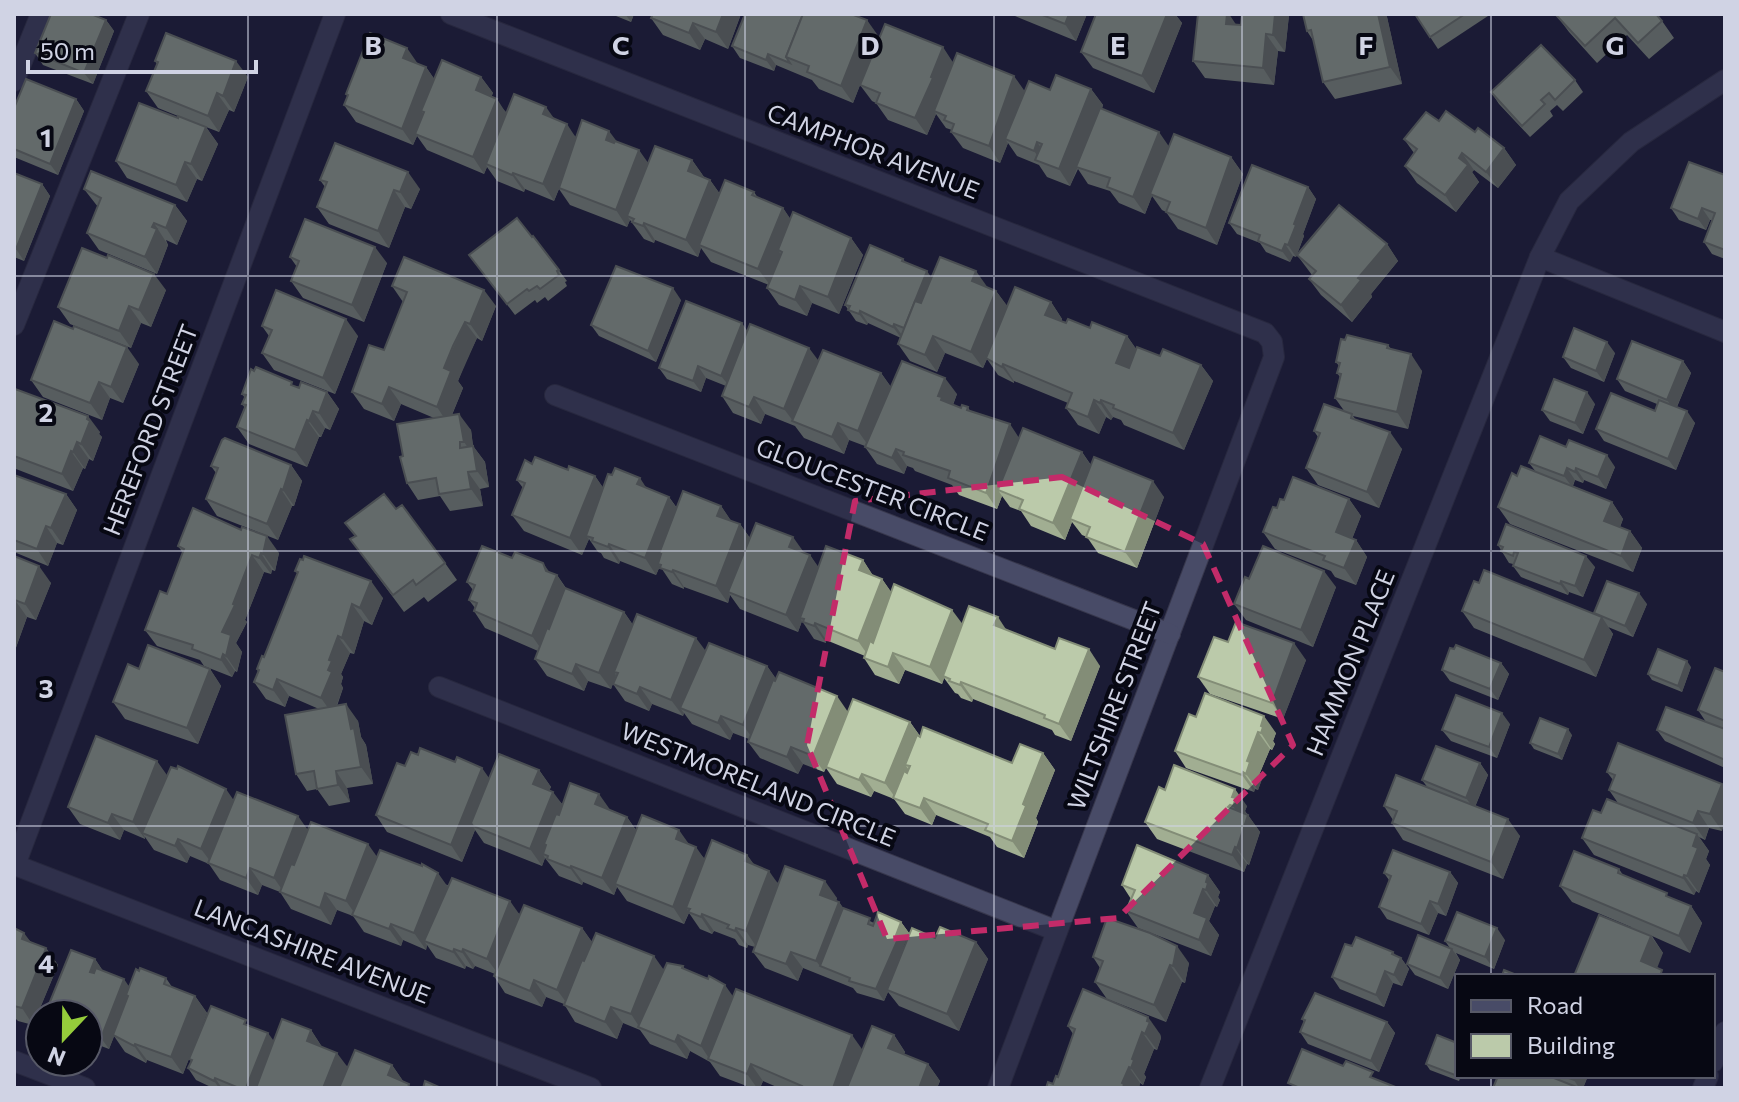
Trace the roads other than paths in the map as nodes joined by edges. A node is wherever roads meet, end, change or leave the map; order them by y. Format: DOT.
graph roads {
  1 [pos="41,14"];
  2 [pos="139,14"];
  3 [pos="335,14"];
  4 [pos="451,14"];
  5 [pos="1725,80"];
  6 [pos="14,81"];
  7 [pos="1540,257"];
  8 [pos="14,325"];
  9 [pos="1725,332"];
  10 [pos="1272,342"];
  11 [pos="555,395"];
  12 [pos="1170,634"];
  13 [pos="439,687"];
  14 [pos="15,865"];
  15 [pos="1057,931"];
  16 [pos="1725,1032"];
  17 [pos="1715,1057"];
  18 [pos="14,1061"];
  19 [pos="85,1088"];
  20 [pos="591,1088"];
  21 [pos="998,1088"];
  22 [pos="1210,1088"];
  1 -- 6 [label="street"];
  2 -- 8 [label="street"];
  3 -- 14 [label="street, HEREFORD STREET"];
  4 -- 10 [label="street, CAMPHOR AVENUE"];
  5 -- 7 [label="street, HAMMON PLACE"];
  7 -- 9 [label="street"];
  7 -- 22 [label="street, HAMMON PLACE"];
  10 -- 12 [label="street, WILTSHIRE STREET"];
  11 -- 12 [label="street, GLOUCESTER CIRCLE"];
  12 -- 15 [label="street, WILTSHIRE STREET"];
  13 -- 15 [label="street, WESTMORELAND CIRCLE"];
  14 -- 20 [label="street, LANCASHIRE AVENUE"];
  15 -- 21 [label="street, WILTSHIRE STREET"];
  16 -- 17 [label="street"];
  18 -- 19 [label="street"];
}
